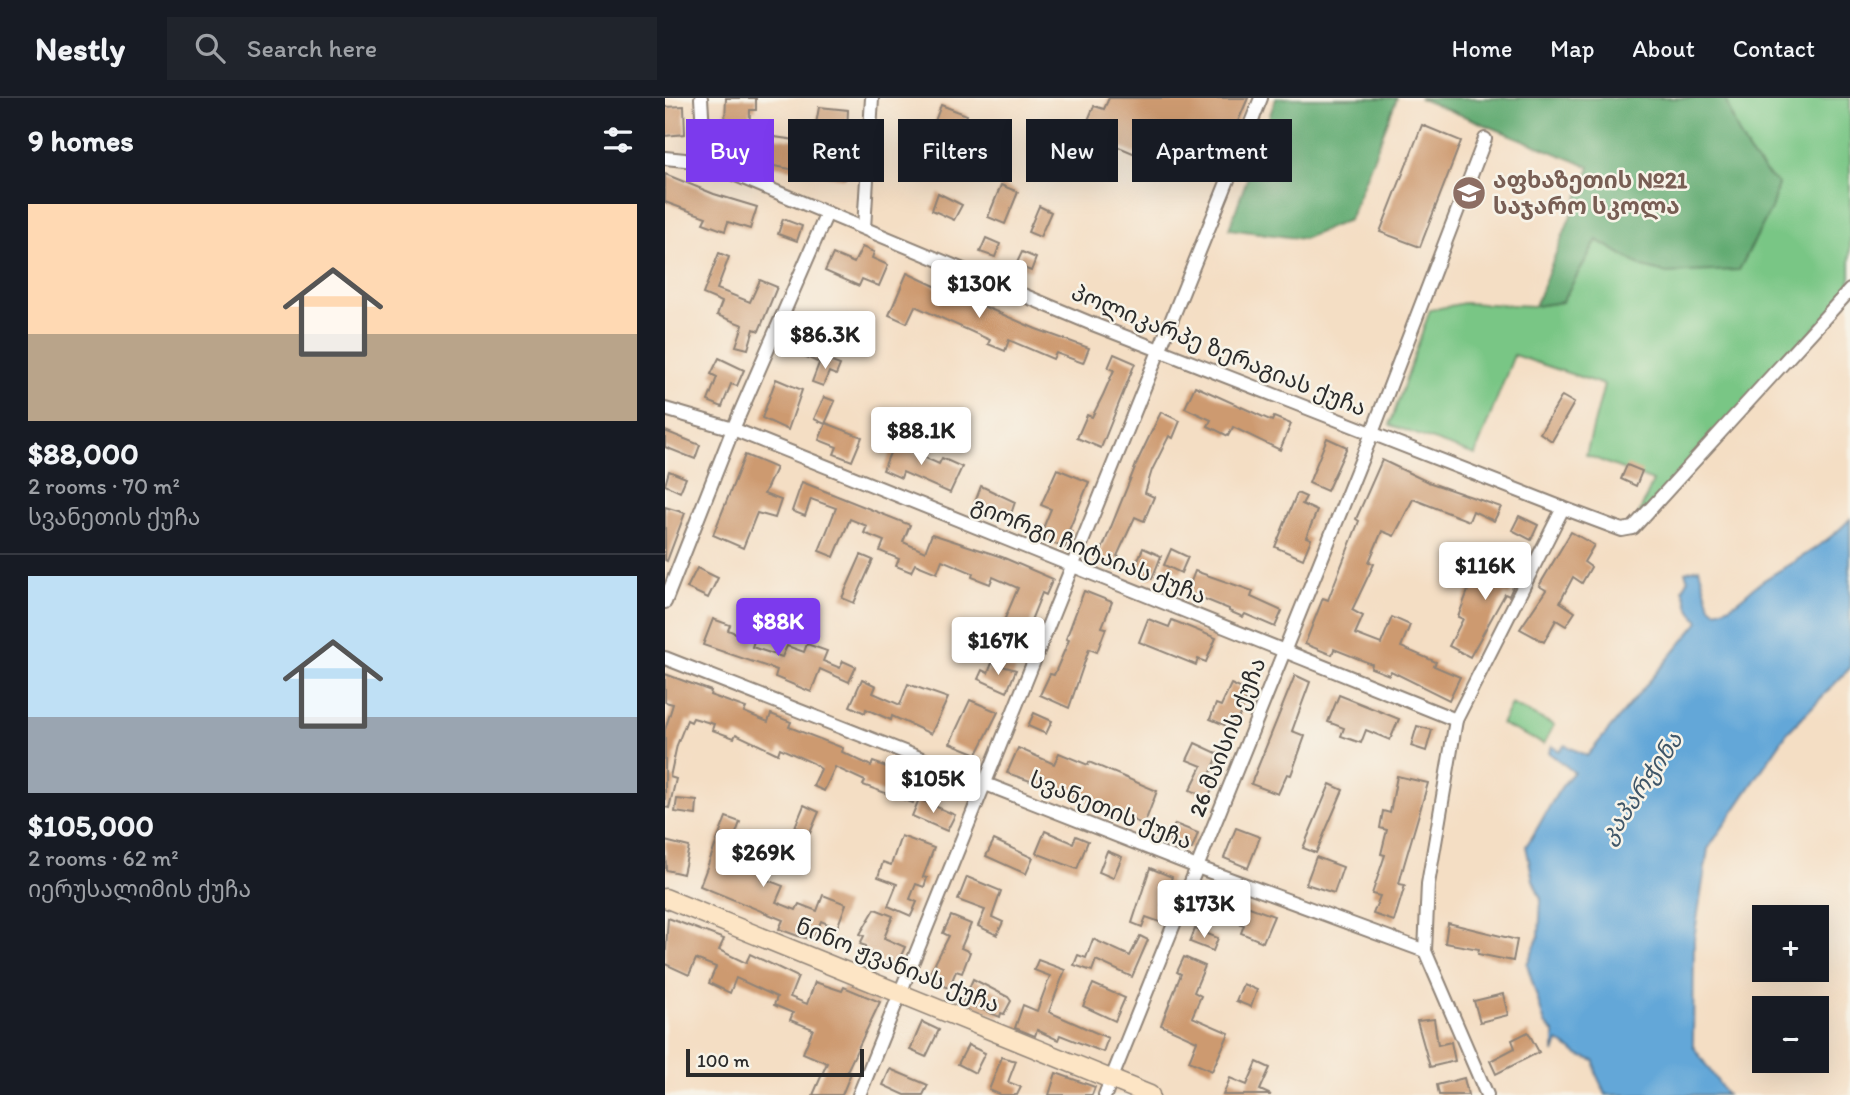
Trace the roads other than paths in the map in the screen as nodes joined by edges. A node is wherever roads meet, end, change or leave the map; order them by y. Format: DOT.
graph roads {
  1 [pos="701,98"];
  2 [pos="872,98"];
  3 [pos="1261,98"];
  4 [pos="702,119"];
  5 [pos="1485,139"];
  6 [pos="665,158"];
  7 [pos="686,160"];
  8 [pos="753,182"];
  9 [pos="827,213"];
  10 [pos="864,229"];
  11 [pos="1850,290"];
  12 [pos="1160,350"];
  13 [pos="665,409"];
  14 [pos="733,429"];
  15 [pos="1372,433"];
  16 [pos="1563,508"];
  17 [pos="1073,566"];
  18 [pos="665,602"];
  19 [pos="1283,652"];
  20 [pos="665,658"];
  21 [pos="1456,720"];
  22 [pos="985,782"];
  23 [pos="1197,867"];
  24 [pos="665,898"];
  25 [pos="1425,951"];
  26 [pos="900,992"];
  27 [pos="1108,1087"];
  28 [pos="859,1095"];
  29 [pos="1150,1095"];
  30 [pos="1486,1095"];
  1 -- 4 [label="street"];
  2 -- 10 [label="street"];
  3 -- 12 [label="street"];
  5 -- 15 [label="street, 26 მაისის ქუჩა"];
  6 -- 7 [label="street, პოლიკარპე ზერაგიას ქუჩა"];
  8 -- 9 [label="street, პოლიკარპე ზერაგიას ქუჩა"];
  9 -- 10 [label="street, პოლიკარპე ზერაგიას ქუჩა"];
  9 -- 14 [label="street"];
  10 -- 12 [label="street, პოლიკარპე ზერაგიას ქუჩა"];
  11 -- 16 [label="street, პოლიკარპე ზერაგიას ქუჩა"];
  12 -- 15 [label="street, პოლიკარპე ზერაგიას ქუჩა"];
  12 -- 17 [label="street"];
  13 -- 14 [label="street, გიორგი ჩიტაიას ქუჩა"];
  14 -- 17 [label="street, გიორგი ჩიტაიას ქუჩა"];
  14 -- 18 [label="street"];
  15 -- 16 [label="street, პოლიკარპე ზერაგიას ქუჩა"];
  15 -- 19 [label="street, 26 მაისის ქუჩა"];
  16 -- 21 [label="street"];
  17 -- 19 [label="street, გიორგი ჩიტაიას ქუჩა"];
  17 -- 22 [label="street"];
  19 -- 21 [label="street, გიორგი ჩიტაიას ქუჩა"];
  19 -- 23 [label="street, 26 მაისის ქუჩა"];
  20 -- 22 [label="street, სვანეთის ქუჩა"];
  21 -- 25 [label="street"];
  22 -- 23 [label="street, სვანეთის ქუჩა"];
  22 -- 26 [label="street"];
  23 -- 25 [label="street, სვანეთის ქუჩა"];
  23 -- 27 [label="street, 26 მაისის ქუჩა"];
  24 -- 26 [label="street, ნინო ჟვანიას ქუჩა"];
  25 -- 30 [label="street"];
  26 -- 27 [label="street, ნინო ჟვანიას ქუჩა"];
  26 -- 28 [label="street"];
  27 -- 29 [label="street, ნინო ჟვანიას ქუჩა"];
}
